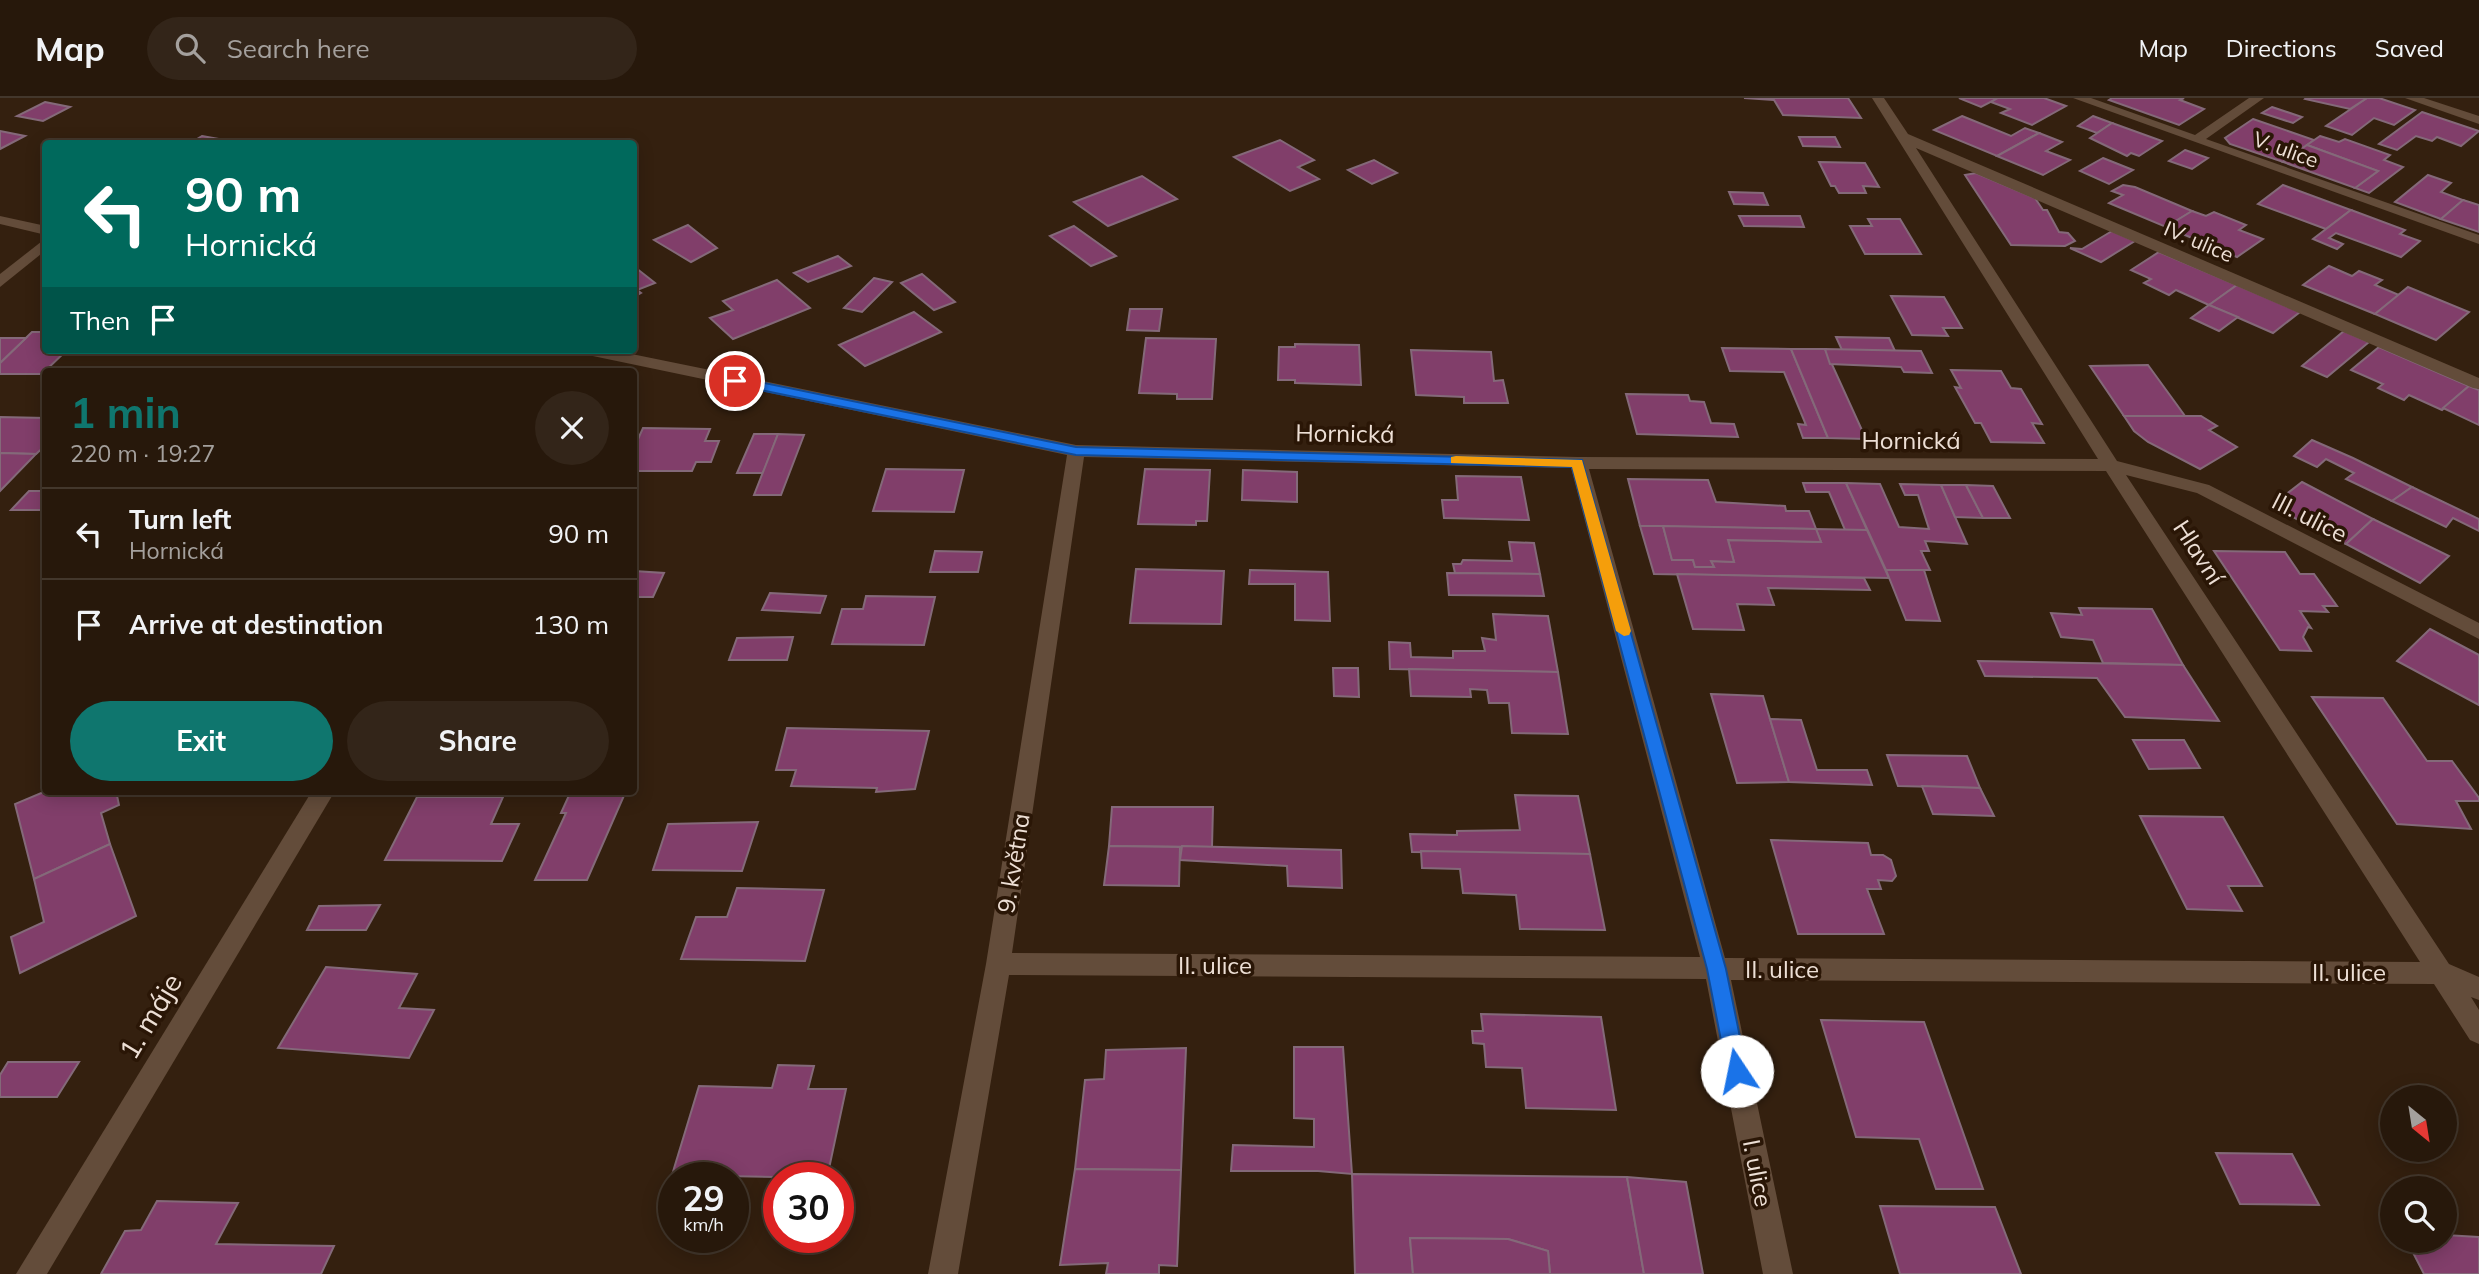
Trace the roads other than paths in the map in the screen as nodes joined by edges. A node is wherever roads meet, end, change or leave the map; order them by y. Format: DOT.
graph roads {
  1 [pos="1878,98"];
  2 [pos="2079,98"];
  3 [pos="2258,98"];
  4 [pos="2411,98"];
  5 [pos="2479,120"];
  6 [pos="1903,137"];
  7 [pos="2197,139"];
  8 [pos="0,220"];
  9 [pos="42,230"];
  10 [pos="2479,240"];
  11 [pos="42,245"];
  12 [pos="0,282"];
  13 [pos="598,354"];
  14 [pos="625,365"];
  15 [pos="2479,384"];
  16 [pos="1076,451"];
  17 [pos="1578,463"];
  18 [pos="2111,465"];
  19 [pos="2479,632"];
  20 [pos="322,795"];
  21 [pos="998,964"];
  22 [pos="1716,969"];
  23 [pos="2443,973"];
  24 [pos="2479,989"];
  25 [pos="2479,1032"];
  26 [pos="31,1274"];
  27 [pos="943,1274"];
  28 [pos="1778,1274"];
  1 -- 6 [label="street, Hlavní"];
  2 -- 7 [label="street, V. ulice"];
  3 -- 7 [label="street"];
  4 -- 5 [label="street"];
  6 -- 15 [label="street, IV. ulice"];
  6 -- 18 [label="street, Hlavní"];
  7 -- 10 [label="street, V. ulice"];
  8 -- 9 [label="street"];
  11 -- 12 [label="street"];
  13 -- 14 [label="street, Hornická"];
  14 -- 16 [label="street, Hornická"];
  16 -- 17 [label="street, Hornická"];
  16 -- 21 [label="street, 9. května"];
  17 -- 18 [label="street, Hornická"];
  17 -- 22 [label="street, I. ulice"];
  18 -- 19 [label="street, III. ulice"];
  18 -- 23 [label="street, Hlavní"];
  20 -- 26 [label="street, 1. máje"];
  21 -- 22 [label="street, II. ulice"];
  21 -- 27 [label="street, 9. května"];
  22 -- 23 [label="street, II. ulice"];
  22 -- 28 [label="street, I. ulice"];
  23 -- 24 [label="street, II. ulice"];
  23 -- 25 [label="street, Hlavní"];
}
